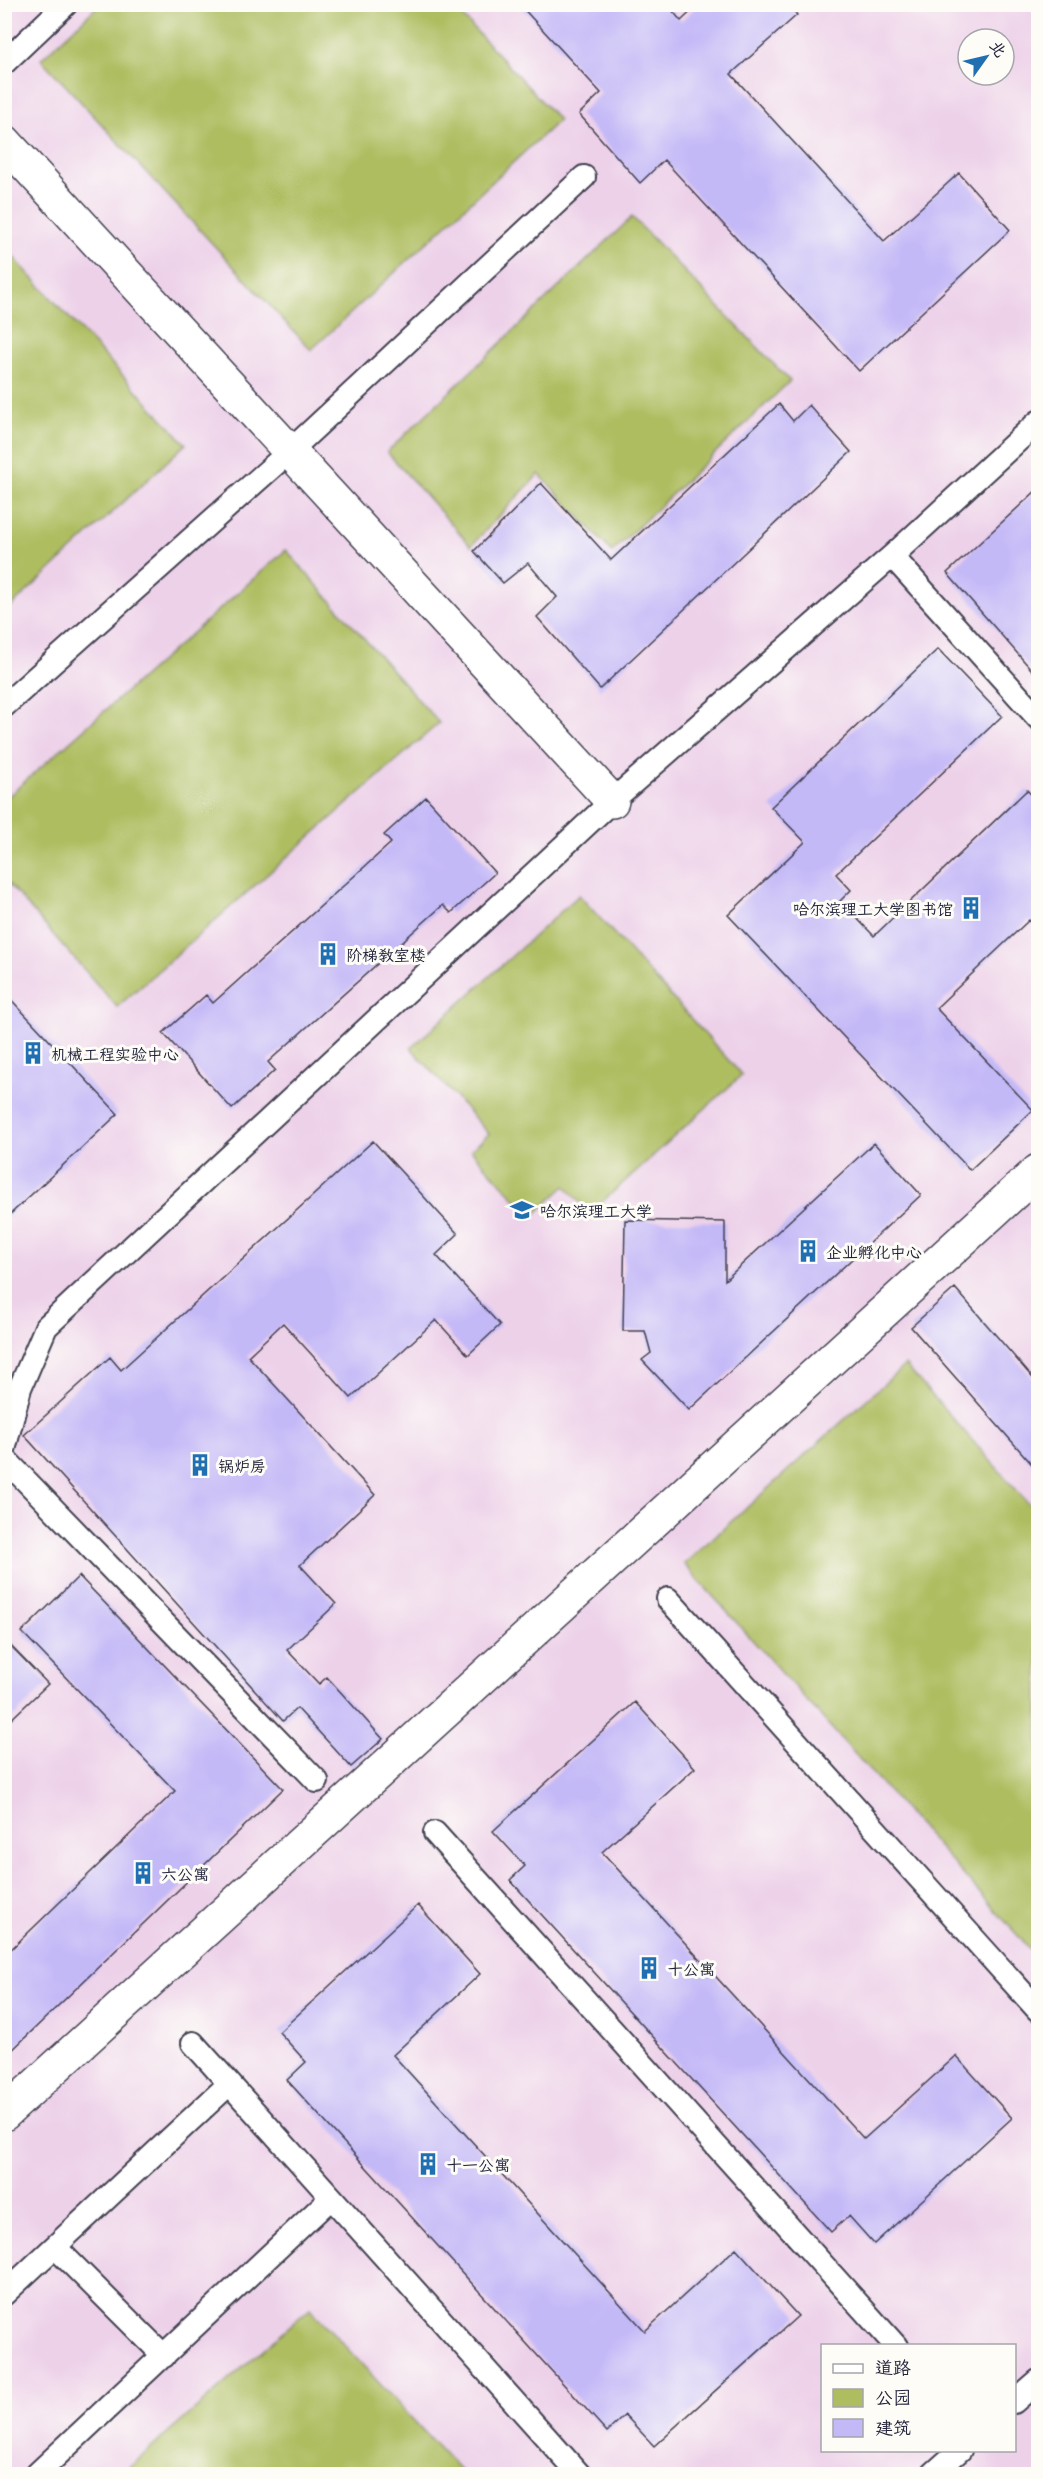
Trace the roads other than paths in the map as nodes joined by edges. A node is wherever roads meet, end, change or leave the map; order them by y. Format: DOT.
graph roads {
  1 [pos="66,4"];
  2 [pos="4,63"];
  3 [pos="4,141"];
  4 [pos="584,177"];
  5 [pos="1038,422"];
  6 [pos="290,451"];
  7 [pos="892,556"];
  8 [pos="4,706"];
  9 [pos="1038,718"];
  10 [pos="612,801"];
  11 [pos="1038,1171"];
  12 [pos="4,1450"];
  13 [pos="4,1458"];
  14 [pos="668,1599"];
  15 [pos="317,1781"];
  16 [pos="435,1833"];
  17 [pos="1038,2010"];
  18 [pos="192,2043"];
  19 [pos="228,2085"];
  20 [pos="4,2114"];
  21 [pos="331,2198"];
  22 [pos="55,2247"];
  23 [pos="4,2294"];
  24 [pos="894,2344"];
  25 [pos="164,2356"];
  26 [pos="1038,2381"];
  27 [pos="1016,2400"];
  28 [pos="959,2452"];
  29 [pos="37,2475"];
  30 [pos="579,2475"];
  31 [pos="933,2475"];
  1 -- 2 [label="lane"];
  3 -- 6 [label="street"];
  4 -- 6 [label="lane"];
  5 -- 7 [label="lane"];
  6 -- 8 [label="lane"];
  6 -- 10 [label="street"];
  7 -- 9 [label="lane"];
  7 -- 10 [label="lane"];
  10 -- 12 [label="lane"];
  11 -- 20 [label="street"];
  13 -- 15 [label="lane"];
  14 -- 17 [label="lane"];
  16 -- 24 [label="lane"];
  18 -- 19 [label="lane"];
  19 -- 21 [label="lane"];
  19 -- 22 [label="lane"];
  21 -- 25 [label="lane"];
  21 -- 30 [label="lane"];
  22 -- 23 [label="lane"];
  22 -- 25 [label="lane"];
  25 -- 29 [label="lane"];
  26 -- 27 [label="lane"];
  28 -- 31 [label="lane"];
}
